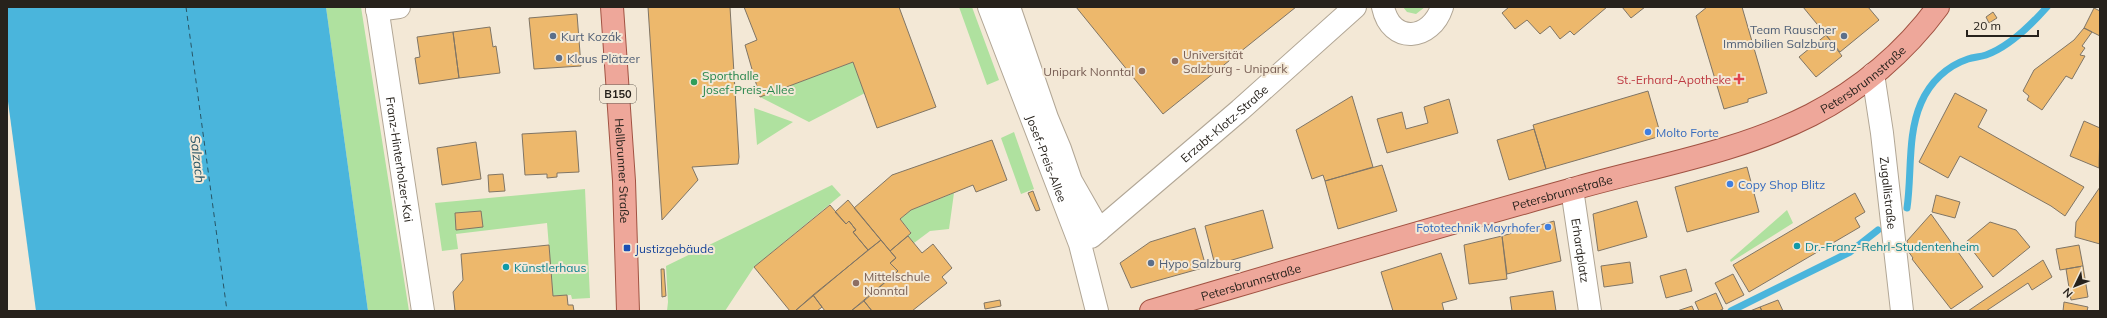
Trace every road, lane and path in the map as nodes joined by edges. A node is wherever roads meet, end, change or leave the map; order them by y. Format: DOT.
graph roads {
  1 [pos="398,7"];
  2 [pos="612,7"];
  3 [pos="989,7"];
  4 [pos="1009,7"];
  5 [pos="1355,7"];
  6 [pos="1383,7"];
  7 [pos="1442,7"];
  8 [pos="1938,7"];
  9 [pos="377,8"];
  10 [pos="1873,74"];
  11 [pos="1572,189"];
  12 [pos="1095,233"];
  13 [pos="423,311"];
  14 [pos="628,311"];
  15 [pos="1097,311"];
  16 [pos="1151,311"];
  17 [pos="1590,311"];
  18 [pos="1902,311"];
  1 -- 9 [label="street"];
  2 -- 14 [label="main road, Hellbrunner Straße / B150"];
  3 -- 15 [label="street, Josef-Preis-Allee"];
  4 -- 12 [label="street, Josef-Preis-Allee"];
  5 -- 12 [label="street, Erzabt-Klotz-Straße"];
  6 -- 7 [label="street"];
  8 -- 10 [label="main road, Petersbrunnstraße"];
  9 -- 13 [label="street, Franz-Hinterholzer-Kai"];
  10 -- 11 [label="main road, Petersbrunnstraße"];
  10 -- 18 [label="street, Zugallistraße"];
  11 -- 16 [label="main road, Petersbrunnstraße"];
  11 -- 17 [label="street, Erhardplatz"];
}
